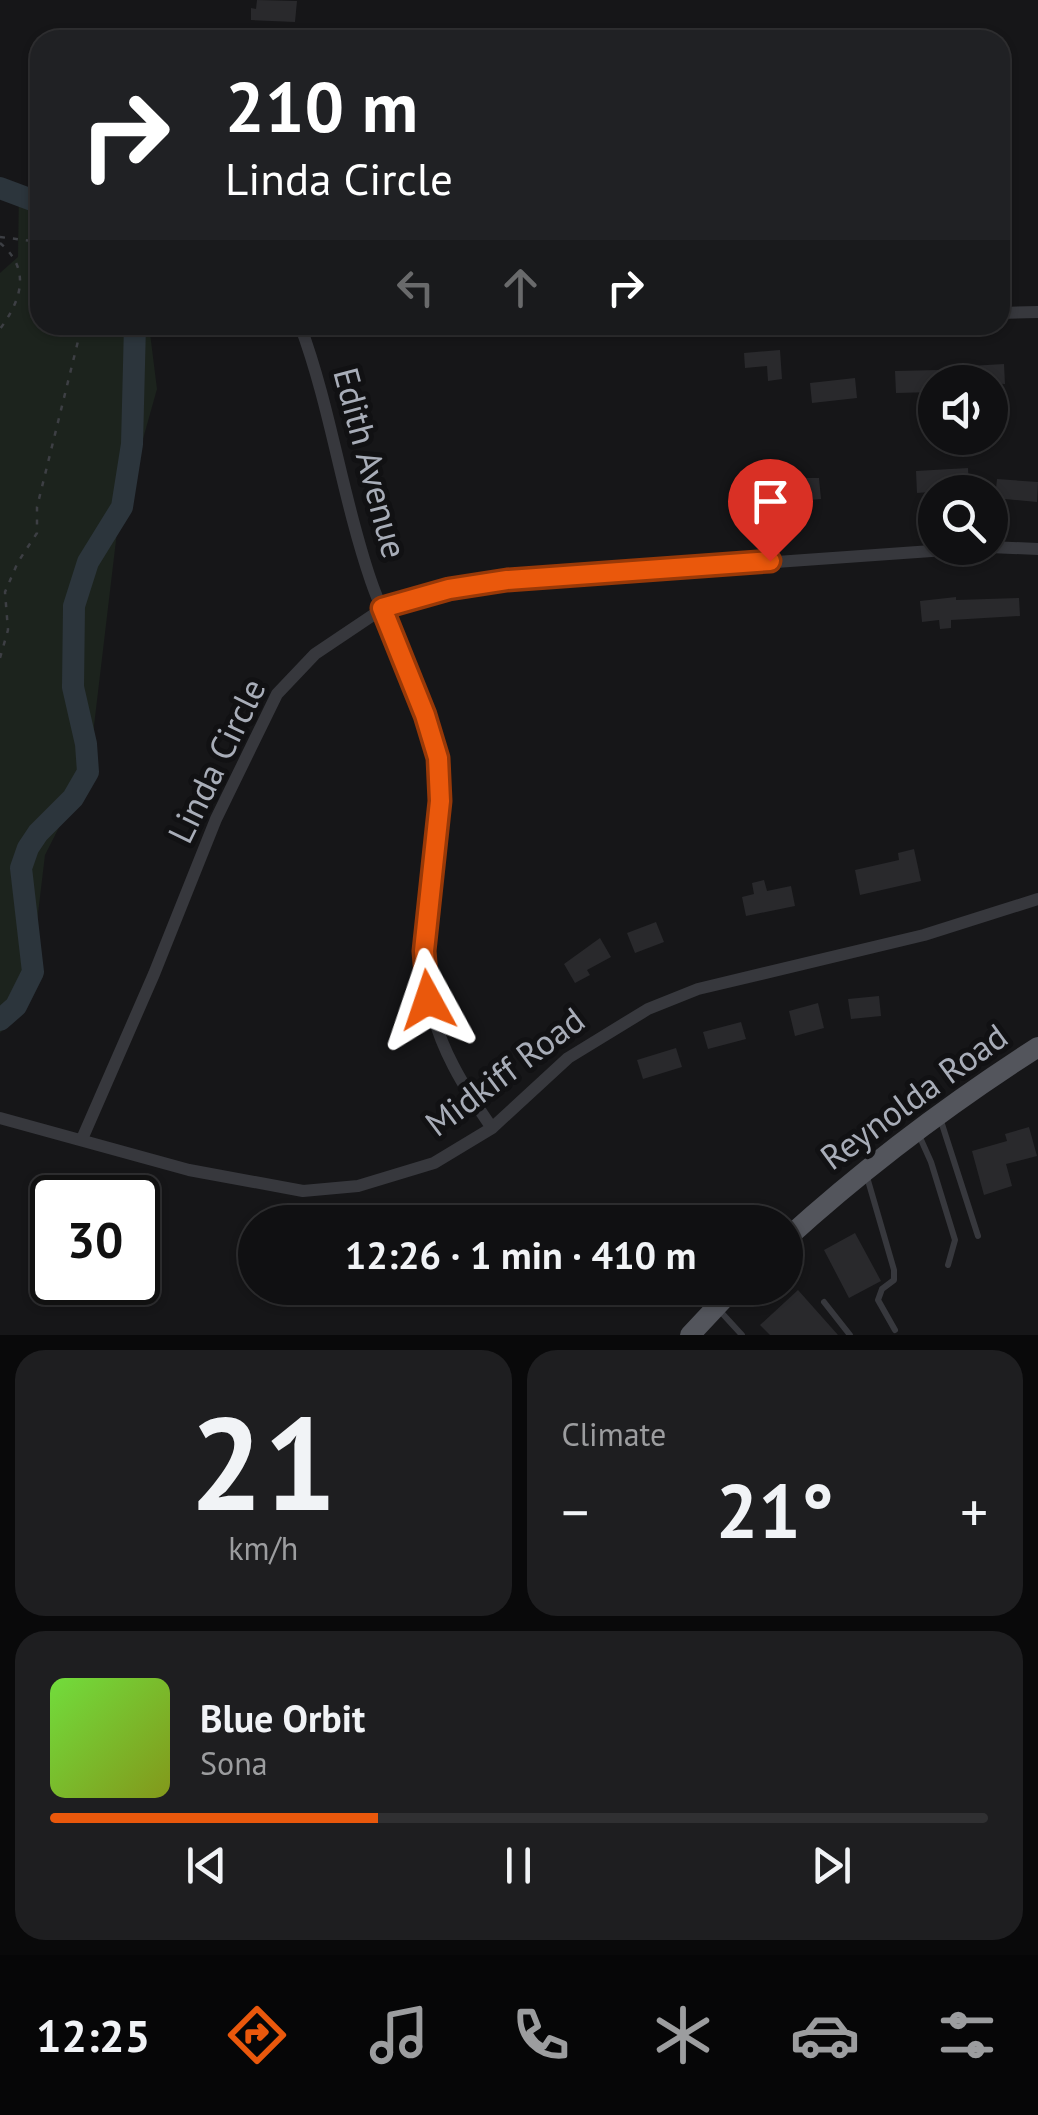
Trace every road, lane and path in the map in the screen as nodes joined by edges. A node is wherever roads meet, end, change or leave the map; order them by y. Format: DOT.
graph roads {
  1 [pos="0,240"];
  2 [pos="30,242"];
  3 [pos="1038,312"];
  4 [pos="1010,313"];
  5 [pos="0,328"];
  6 [pos="80,335"];
  7 [pos="303,335"];
  8 [pos="1008,547"];
  9 [pos="1038,548"];
  10 [pos="918,552"];
  11 [pos="382,608"];
  12 [pos="0,658"];
  13 [pos="1038,900"];
  14 [pos="1038,1046"];
  15 [pos="939,1117"];
  16 [pos="0,1118"];
  17 [pos="492,1128"];
  18 [pos="918,1132"];
  19 [pos="82,1138"];
  20 [pos="866,1172"];
  21 [pos="803,1225"];
  22 [pos="978,1236"];
  23 [pos="948,1265"];
  24 [pos="824,1302"];
  25 [pos="716,1307"];
  26 [pos="896,1330"];
  27 [pos="690,1335"];
  28 [pos="742,1335"];
  29 [pos="850,1335"];
  1 -- 2 [label="path"];
  1 -- 5 [label="path"];
  3 -- 4 [label="street"];
  6 -- 12 [label="path"];
  7 -- 11 [label="street, Edith Avenue"];
  8 -- 9 [label="street"];
  10 -- 11 [label="street, Linda Circle"];
  11 -- 17 [label="street, Edith Avenue"];
  11 -- 19 [label="street, Linda Circle"];
  13 -- 17 [label="street, Midkiff Road"];
  14 -- 15 [label="main road, Reynolda Road"];
  15 -- 18 [label="main road, Reynolda Road"];
  15 -- 22 [label="lane"];
  16 -- 19 [label="street, Midkiff Road"];
  17 -- 19 [label="street, Midkiff Road"];
  18 -- 20 [label="main road, Reynolda Road"];
  18 -- 23 [label="lane"];
  20 -- 21 [label="main road, Reynolda Road"];
  20 -- 26 [label="lane"];
  24 -- 29 [label="lane"];
  25 -- 27 [label="main road"];
  25 -- 28 [label="lane"];
}
